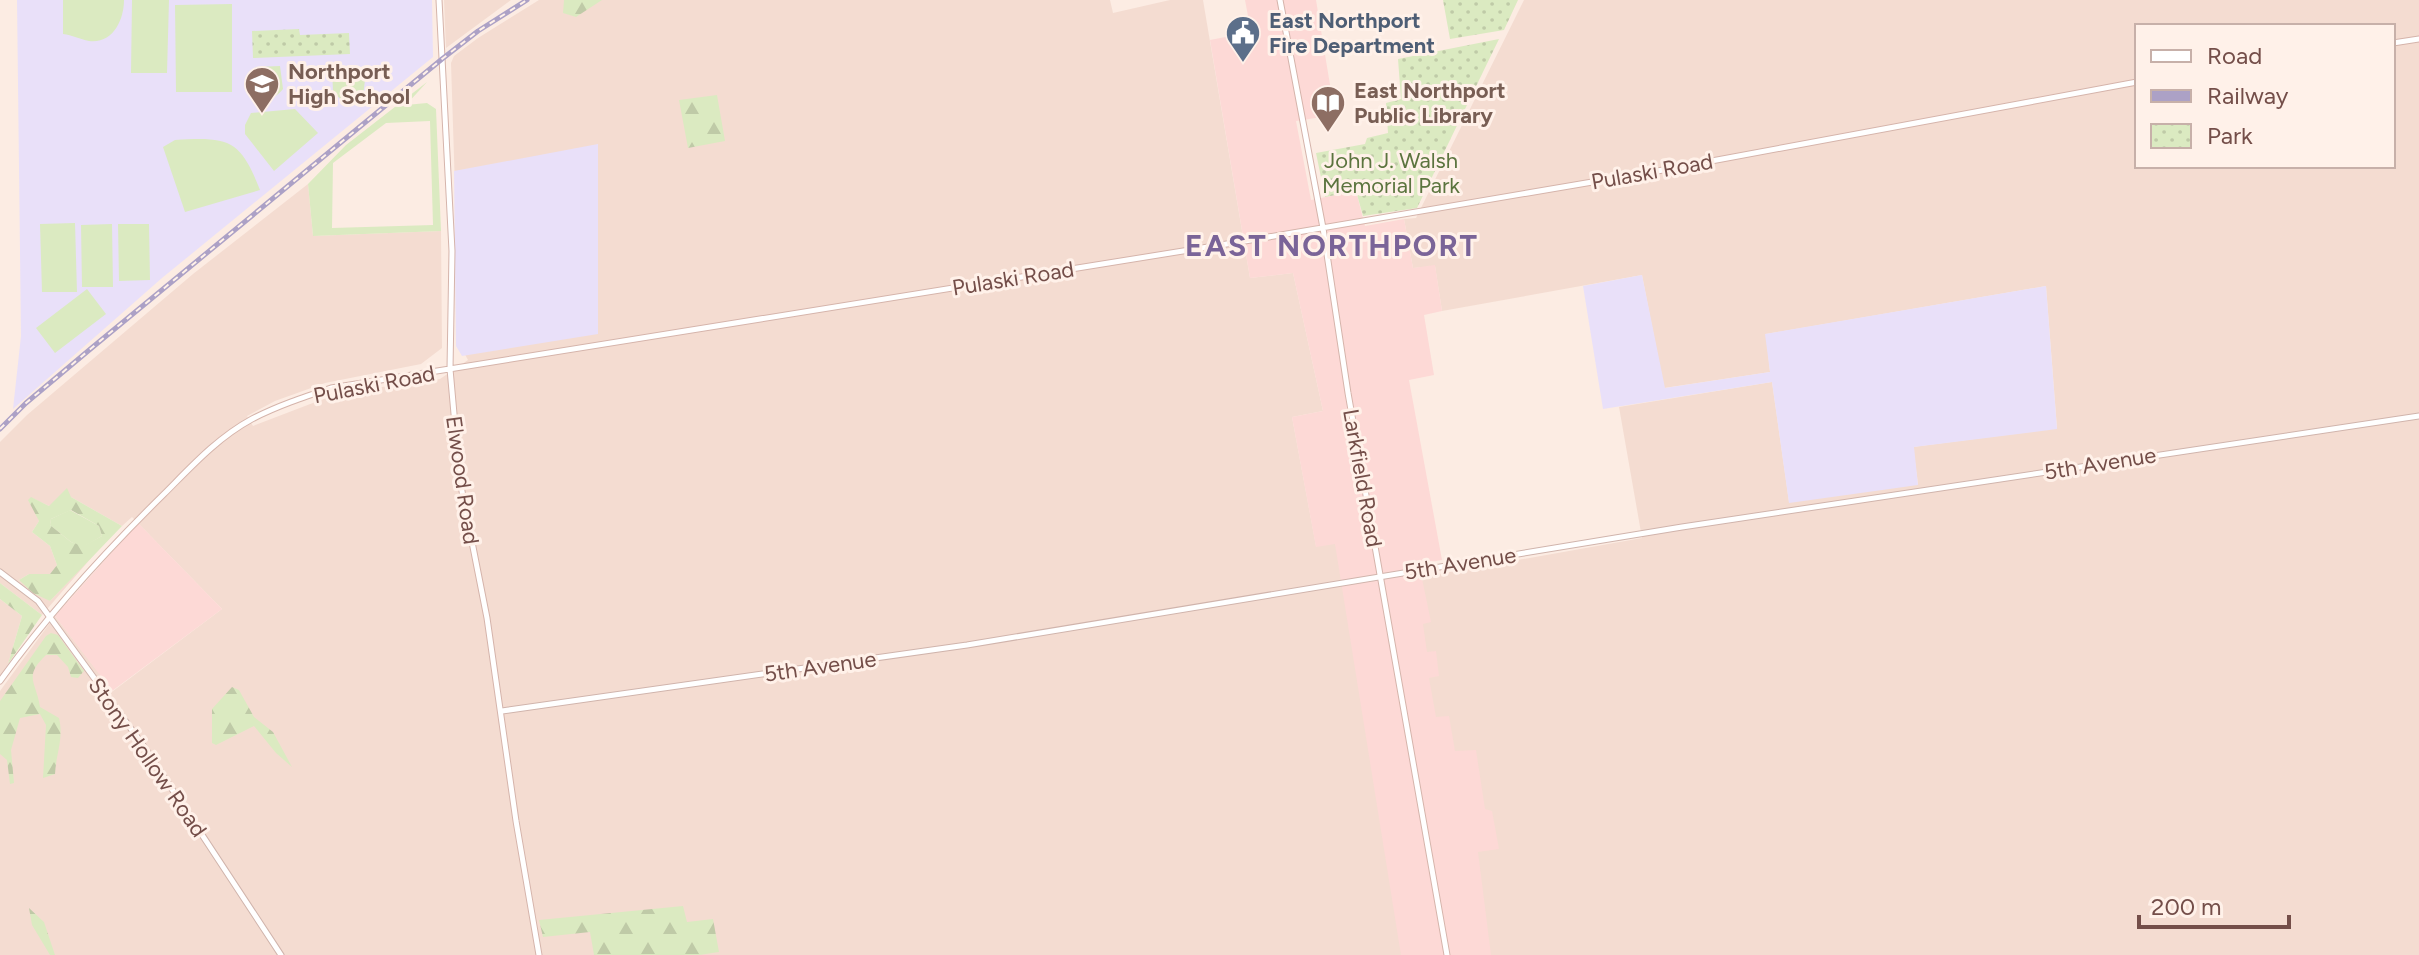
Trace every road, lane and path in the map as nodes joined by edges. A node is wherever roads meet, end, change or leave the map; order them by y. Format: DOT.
graph roads {
  1 [pos="439,0"];
  2 [pos="1280,0"];
  3 [pos="2419,39"];
  4 [pos="2395,43"];
  5 [pos="2135,82"];
  6 [pos="1323,228"];
  7 [pos="450,369"];
  8 [pos="2419,416"];
  9 [pos="0,572"];
  10 [pos="1381,577"];
  11 [pos="49,616"];
  12 [pos="0,681"];
  13 [pos="502,711"];
  14 [pos="281,955"];
  15 [pos="539,955"];
  16 [pos="1447,955"];
  1 -- 7 [label="main road, Elwood Road"];
  2 -- 6 [label="main road, Larkfield Road"];
  3 -- 4 [label="main road"];
  5 -- 6 [label="main road, Pulaski Road"];
  6 -- 7 [label="main road, Pulaski Road"];
  6 -- 10 [label="main road, Larkfield Road"];
  7 -- 11 [label="main road, Pulaski Road"];
  7 -- 13 [label="main road, Elwood Road"];
  8 -- 10 [label="main road, 5th Avenue"];
  9 -- 11 [label="main road, Stony Hollow Road"];
  10 -- 13 [label="main road, 5th Avenue"];
  10 -- 16 [label="main road, Larkfield Road"];
  11 -- 12 [label="main road, Pulaski Road"];
  11 -- 14 [label="main road, Stony Hollow Road"];
  13 -- 15 [label="main road, Elwood Road"];
}
